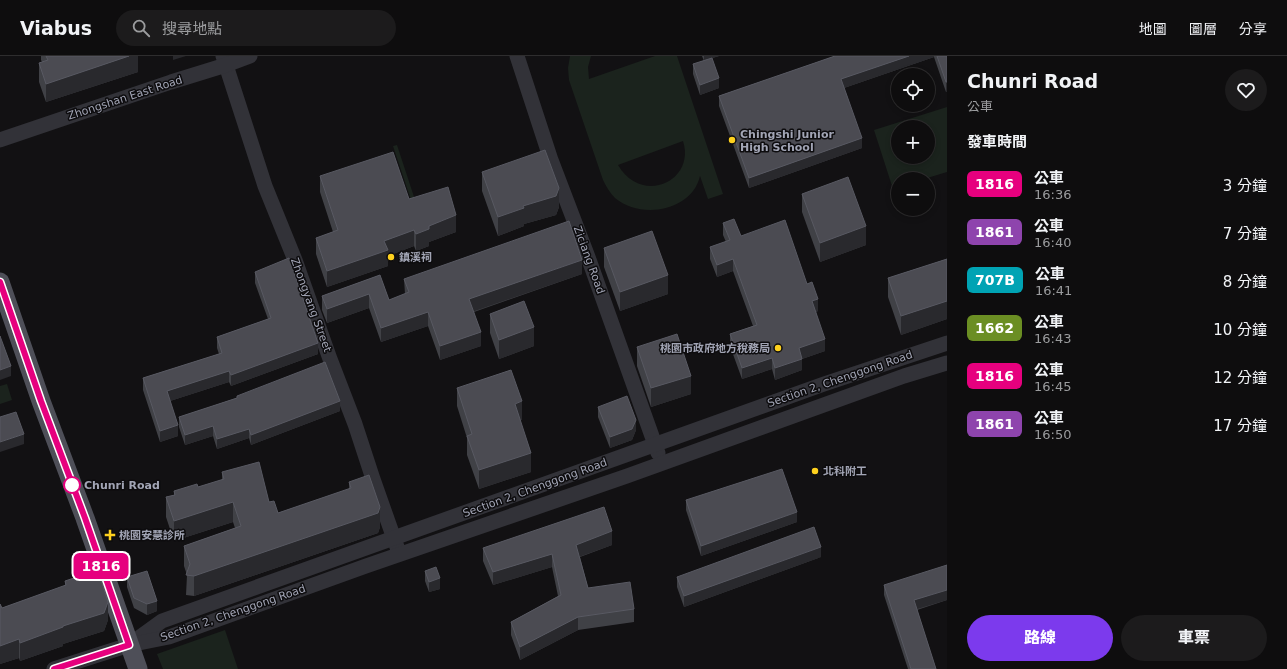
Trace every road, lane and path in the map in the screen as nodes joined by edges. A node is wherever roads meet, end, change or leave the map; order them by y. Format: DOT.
graph roads {
  1 [pos="250,56"];
  2 [pos="517,56"];
  3 [pos="224,61"];
  4 [pos="0,140"];
  5 [pos="0,282"];
  6 [pos="947,343"];
  7 [pos="947,362"];
  8 [pos="824,384"];
  9 [pos="831,402"];
  10 [pos="751,410"];
  11 [pos="758,429"];
  12 [pos="655,444"];
  13 [pos="662,463"];
  14 [pos="394,539"];
  15 [pos="400,554"];
  16 [pos="129,645"];
  17 [pos="54,669"];
  18 [pos="138,669"];
  1 -- 3 [label="street, Zhongshan East Road"];
  2 -- 12 [label="street, Ziciang Road"];
  3 -- 4 [label="street, Zhongshan East Road"];
  3 -- 14 [label="street, Zhongyang Street"];
  5 -- 16 [label="main road"];
  6 -- 8 [label="street, Section 2, Chenggong Road"];
  7 -- 9 [label="street, Section 2, Chenggong Road"];
  8 -- 9 [label="street"];
  8 -- 10 [label="street, Section 2, Chenggong Road"];
  9 -- 11 [label="street, Section 2, Chenggong Road"];
  10 -- 11 [label="street"];
  10 -- 12 [label="street, Section 2, Chenggong Road"];
  11 -- 13 [label="street, Section 2, Chenggong Road"];
  12 -- 13 [label="street, Ziciang Road"];
  12 -- 14 [label="street, Section 2, Chenggong Road"];
  13 -- 15 [label="street, Section 2, Chenggong Road"];
  14 -- 15 [label="street, Zhongyang Street"];
  14 -- 16 [label="street, Section 2, Chenggong Road"];
  15 -- 16 [label="street, Section 2, Chenggong Road"];
  16 -- 17 [label="street, Section 2, Chenggong Road"];
  16 -- 18 [label="main road"];
}
